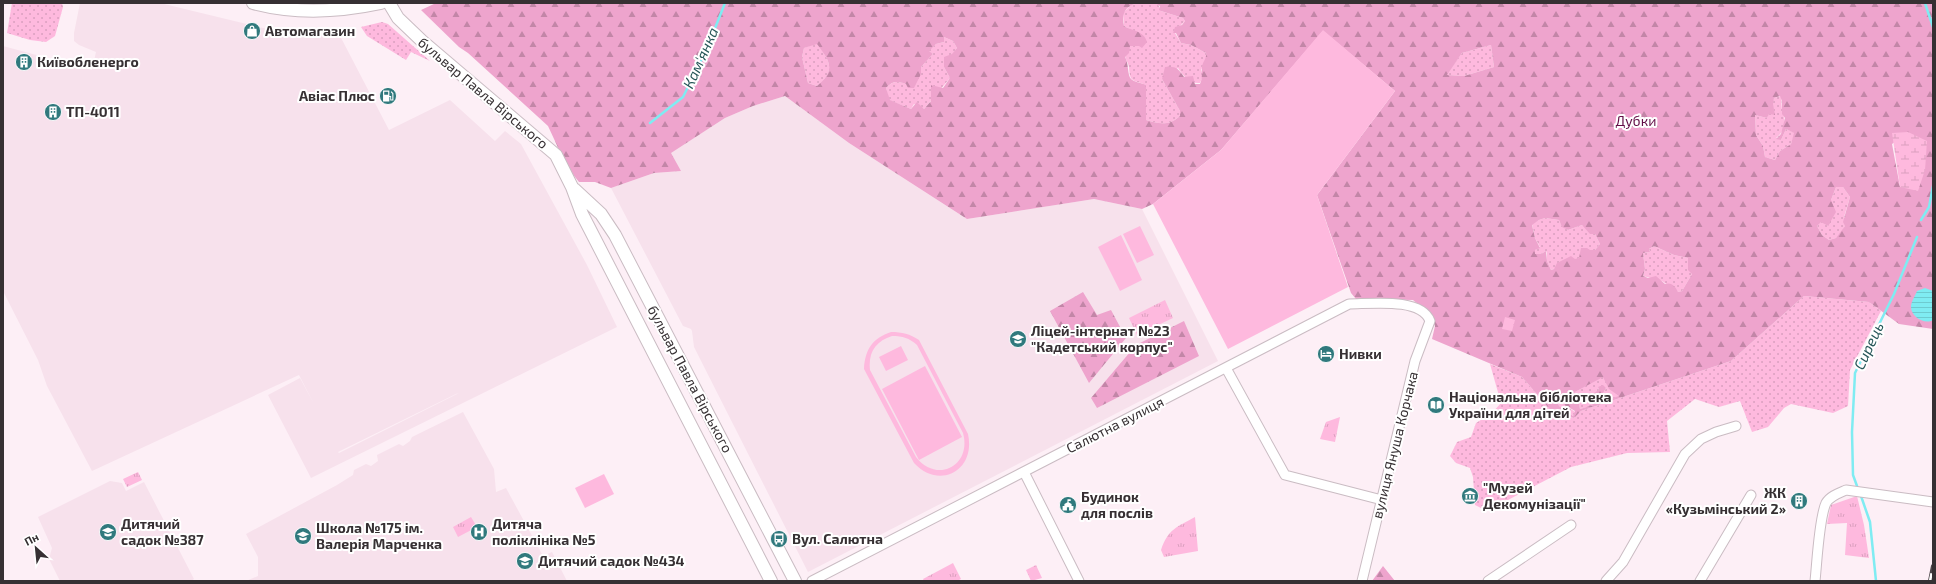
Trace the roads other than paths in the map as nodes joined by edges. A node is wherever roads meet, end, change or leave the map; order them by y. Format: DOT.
graph roads {
  1 [pos="253,3"];
  2 [pos="381,3"];
  3 [pos="389,3"];
  4 [pos="572,187"];
  5 [pos="1424,312"];
  6 [pos="1226,368"];
  7 [pos="1736,426"];
  8 [pos="1024,472"];
  9 [pos="1751,495"];
  10 [pos="1382,500"];
  11 [pos="1933,502"];
  12 [pos="1571,526"];
  13 [pos="771,581"];
  14 [pos="795,581"];
  15 [pos="812,581"];
  16 [pos="1080,581"];
  17 [pos="1362,581"];
  18 [pos="1488,581"];
  19 [pos="1606,581"];
  20 [pos="1700,581"];
  21 [pos="1815,581"];
  1 -- 2 [label="street"];
  3 -- 4 [label="street, бульвар Павла Вірського"];
  4 -- 13 [label="street, бульвар Павла Вірського"];
  4 -- 14 [label="street, бульвар Павла Вірського"];
  5 -- 6 [label="street, Салютна вулиця"];
  5 -- 10 [label="street, вулиця Януша Корчака"];
  6 -- 8 [label="street, Салютна вулиця"];
  6 -- 10 [label="street"];
  7 -- 19 [label="street"];
  8 -- 15 [label="street, Салютна вулиця"];
  8 -- 16 [label="street"];
  9 -- 20 [label="street"];
  10 -- 17 [label="street, вулиця Януша Корчака"];
  11 -- 21 [label="street"];
  12 -- 18 [label="street"];
}
